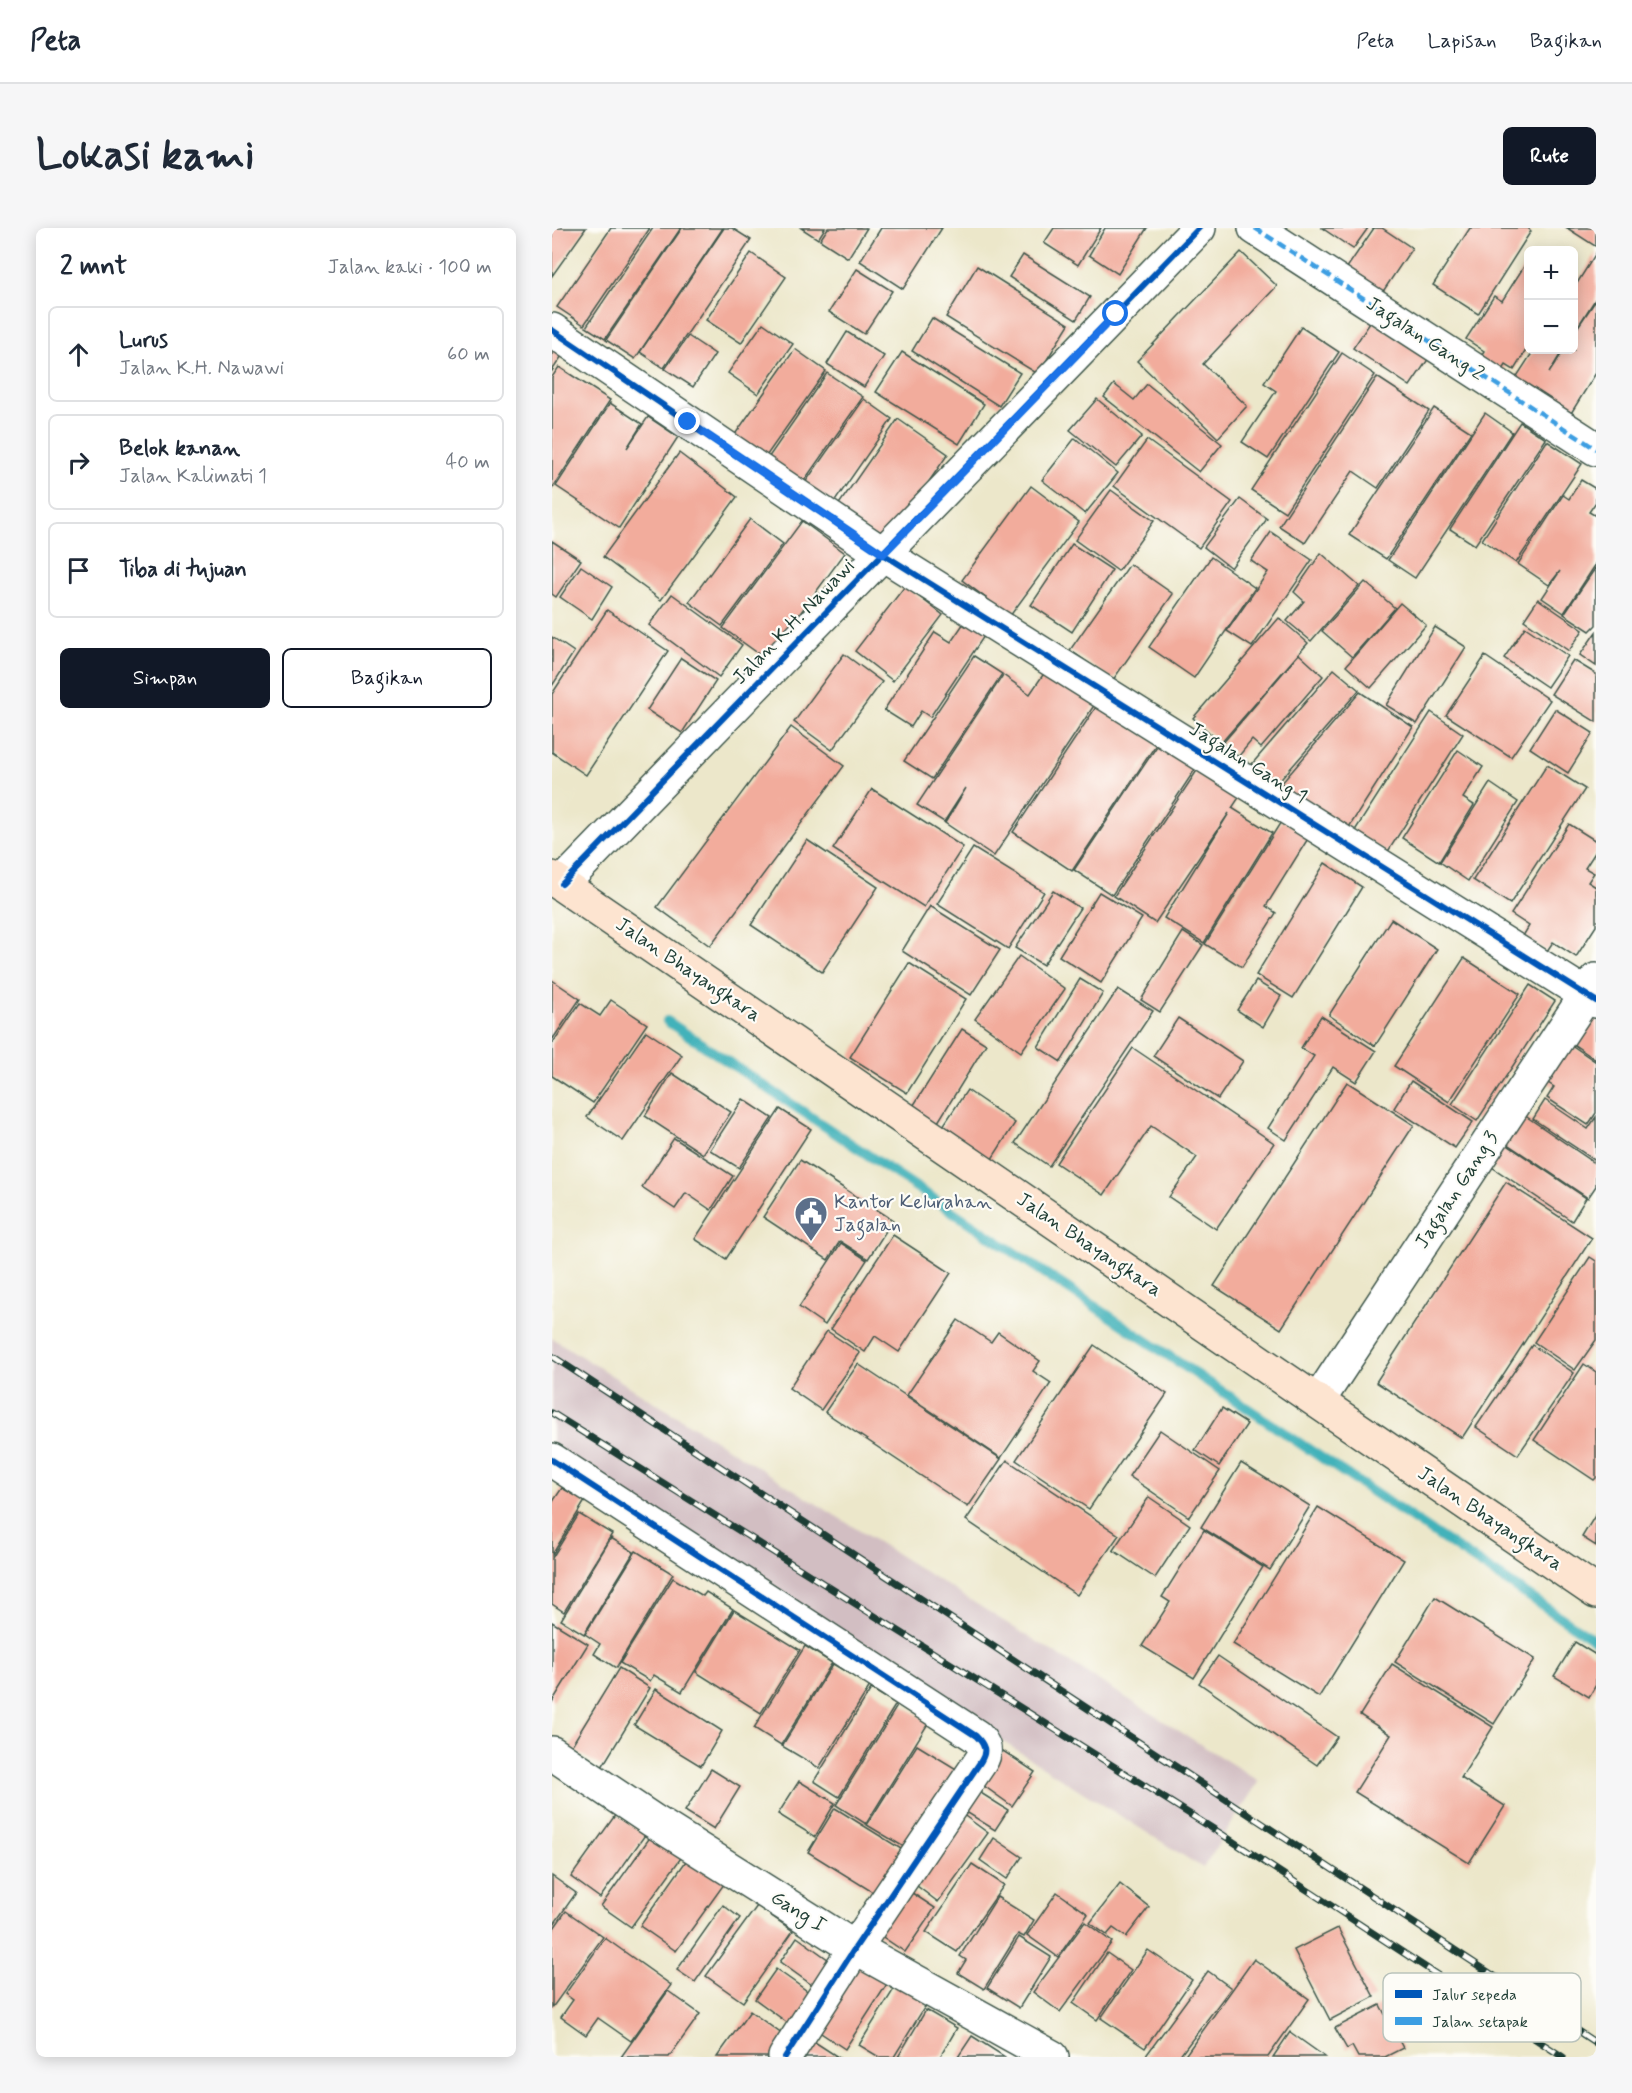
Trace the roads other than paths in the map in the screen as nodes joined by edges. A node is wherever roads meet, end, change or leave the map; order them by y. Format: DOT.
graph roads {
  1 [pos="1199,228"];
  2 [pos="1255,228"];
  3 [pos="552,330"];
  4 [pos="1596,449"];
  5 [pos="883,554"];
  6 [pos="557,881"];
  7 [pos="1593,992"];
  8 [pos="1318,1401"];
  9 [pos="552,1460"];
  10 [pos="1596,1592"];
  11 [pos="552,1753"];
  12 [pos="855,1948"];
  13 [pos="785,2057"];
  14 [pos="1052,2057"];
  1 -- 5 [label="street, Jalan K.H. Nawawi"];
  2 -- 4 [label="street, Jagalan Gang 2"];
  3 -- 5 [label="street, Jagalan Gang 1"];
  5 -- 6 [label="street, Jalan K.H. Nawawi"];
  5 -- 7 [label="street, Jagalan Gang 1"];
  6 -- 8 [label="main road, Jalan Bhayangkara"];
  7 -- 8 [label="street, Jagalan Gang 3"];
  8 -- 10 [label="main road, Jalan Bhayangkara"];
  9 -- 12 [label="street"];
  11 -- 12 [label="street, Gang I"];
  12 -- 13 [label="street"];
  12 -- 14 [label="street, Gang I"];
}
